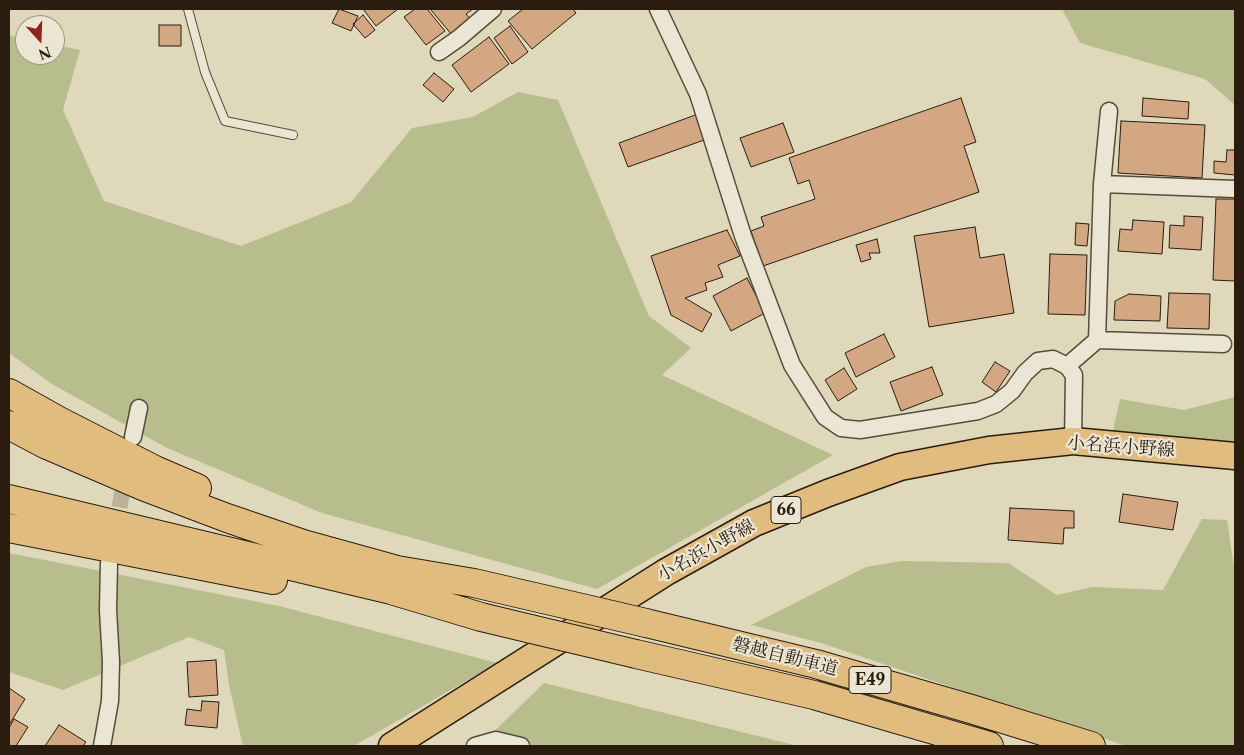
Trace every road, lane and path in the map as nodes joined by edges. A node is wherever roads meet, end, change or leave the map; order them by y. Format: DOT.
graph roads {
  1 [pos="188,9"];
  2 [pos="493,9"];
  3 [pos="658,9"];
  4 [pos="439,52"];
  5 [pos="1109,111"];
  6 [pos="293,135"];
  7 [pos="1102,184"];
  8 [pos="1235,189"];
  9 [pos="1097,340"];
  10 [pos="1223,344"];
  11 [pos="1067,366"];
  12 [pos="9,393"];
  13 [pos="139,408"];
  14 [pos="9,425"];
  15 [pos="133,437"];
  16 [pos="1073,441"];
  17 [pos="1235,456"];
  18 [pos="9,499"];
  19 [pos="9,528"];
  20 [pos="109,563"];
  21 [pos="474,583"];
  22 [pos="481,616"];
  23 [pos="102,746"];
  24 [pos="392,746"];
  25 [pos="475,746"];
  26 [pos="521,746"];
  27 [pos="988,746"];
  28 [pos="1091,746"];
  1 -- 6 [label="lane"];
  2 -- 4 [label="street"];
  3 -- 11 [label="street"];
  5 -- 7 [label="street"];
  7 -- 8 [label="street"];
  7 -- 9 [label="street"];
  9 -- 10 [label="street"];
  9 -- 11 [label="street"];
  11 -- 16 [label="street"];
  12 -- 21 [label="highway"];
  13 -- 15 [label="street"];
  14 -- 21 [label="highway"];
  16 -- 17 [label="main road, 小名浜小野線 / 66"];
  16 -- 24 [label="main road, 小名浜小野線 / 66"];
  18 -- 22 [label="highway"];
  19 -- 22 [label="highway"];
  20 -- 23 [label="street"];
  21 -- 28 [label="highway, 磐越自動車道 / E49, bridge"];
  22 -- 27 [label="highway, 磐越自動車道 / E49, bridge"];
  25 -- 26 [label="street"];
}
